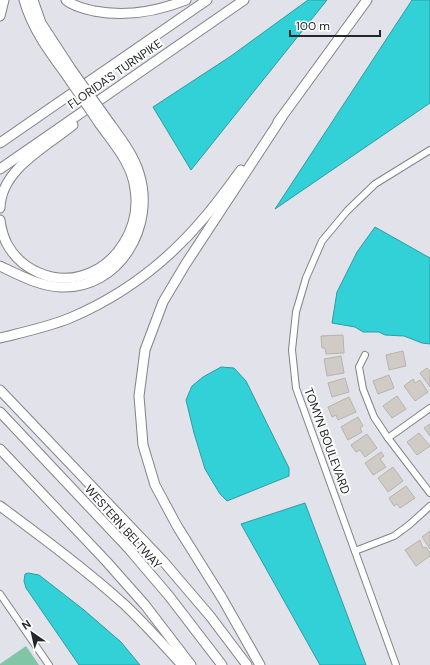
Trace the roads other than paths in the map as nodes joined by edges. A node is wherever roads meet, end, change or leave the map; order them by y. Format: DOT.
graph roads {
  1 [pos="4,0"];
  2 [pos="24,0"];
  3 [pos="33,0"];
  4 [pos="66,0"];
  5 [pos="186,0"];
  6 [pos="206,0"];
  7 [pos="244,0"];
  8 [pos="367,0"];
  9 [pos="0,16"];
  10 [pos="68,71"];
  11 [pos="115,89"];
  12 [pos="282,117"];
  13 [pos="102,121"];
  14 [pos="0,143"];
  15 [pos="430,150"];
  16 [pos="0,169"];
  17 [pos="0,208"];
  18 [pos="0,220"];
  19 [pos="0,266"];
  20 [pos="0,338"];
  21 [pos="365,355"];
  22 [pos="0,390"];
  23 [pos="430,408"];
  24 [pos="0,412"];
  25 [pos="388,438"];
  26 [pos="0,449"];
  27 [pos="430,493"];
  28 [pos="0,506"];
  29 [pos="430,506"];
  30 [pos="355,551"];
  31 [pos="0,594"];
  32 [pos="49,665"];
  33 [pos="182,665"];
  34 [pos="192,665"];
  35 [pos="222,665"];
  36 [pos="247,665"];
  37 [pos="260,665"];
  38 [pos="396,665"];
  1 -- 9 [label="highway"];
  2 -- 10 [label="highway"];
  3 -- 10 [label="highway"];
  4 -- 5 [label="highway"];
  6 -- 14 [label="highway, FLORIDA'S TURNPIKE"];
  7 -- 11 [label="highway, FLORIDA'S TURNPIKE"];
  8 -- 12 [label="highway"];
  10 -- 13 [label="highway, bridge"];
  11 -- 16 [label="highway, FLORIDA'S TURNPIKE"];
  11 -- 17 [label="highway"];
  12 -- 20 [label="highway"];
  12 -- 37 [label="highway"];
  13 -- 18 [label="highway"];
  13 -- 19 [label="highway"];
  15 -- 30 [label="street, TOMYN BOULEVARD"];
  21 -- 25 [label="street"];
  22 -- 36 [label="highway"];
  23 -- 25 [label="street"];
  24 -- 35 [label="highway, WESTERN BELTWAY"];
  25 -- 27 [label="street"];
  26 -- 34 [label="highway"];
  28 -- 33 [label="highway"];
  29 -- 30 [label="street"];
  30 -- 38 [label="street, TOMYN BOULEVARD"];
  31 -- 32 [label="street"];
}
